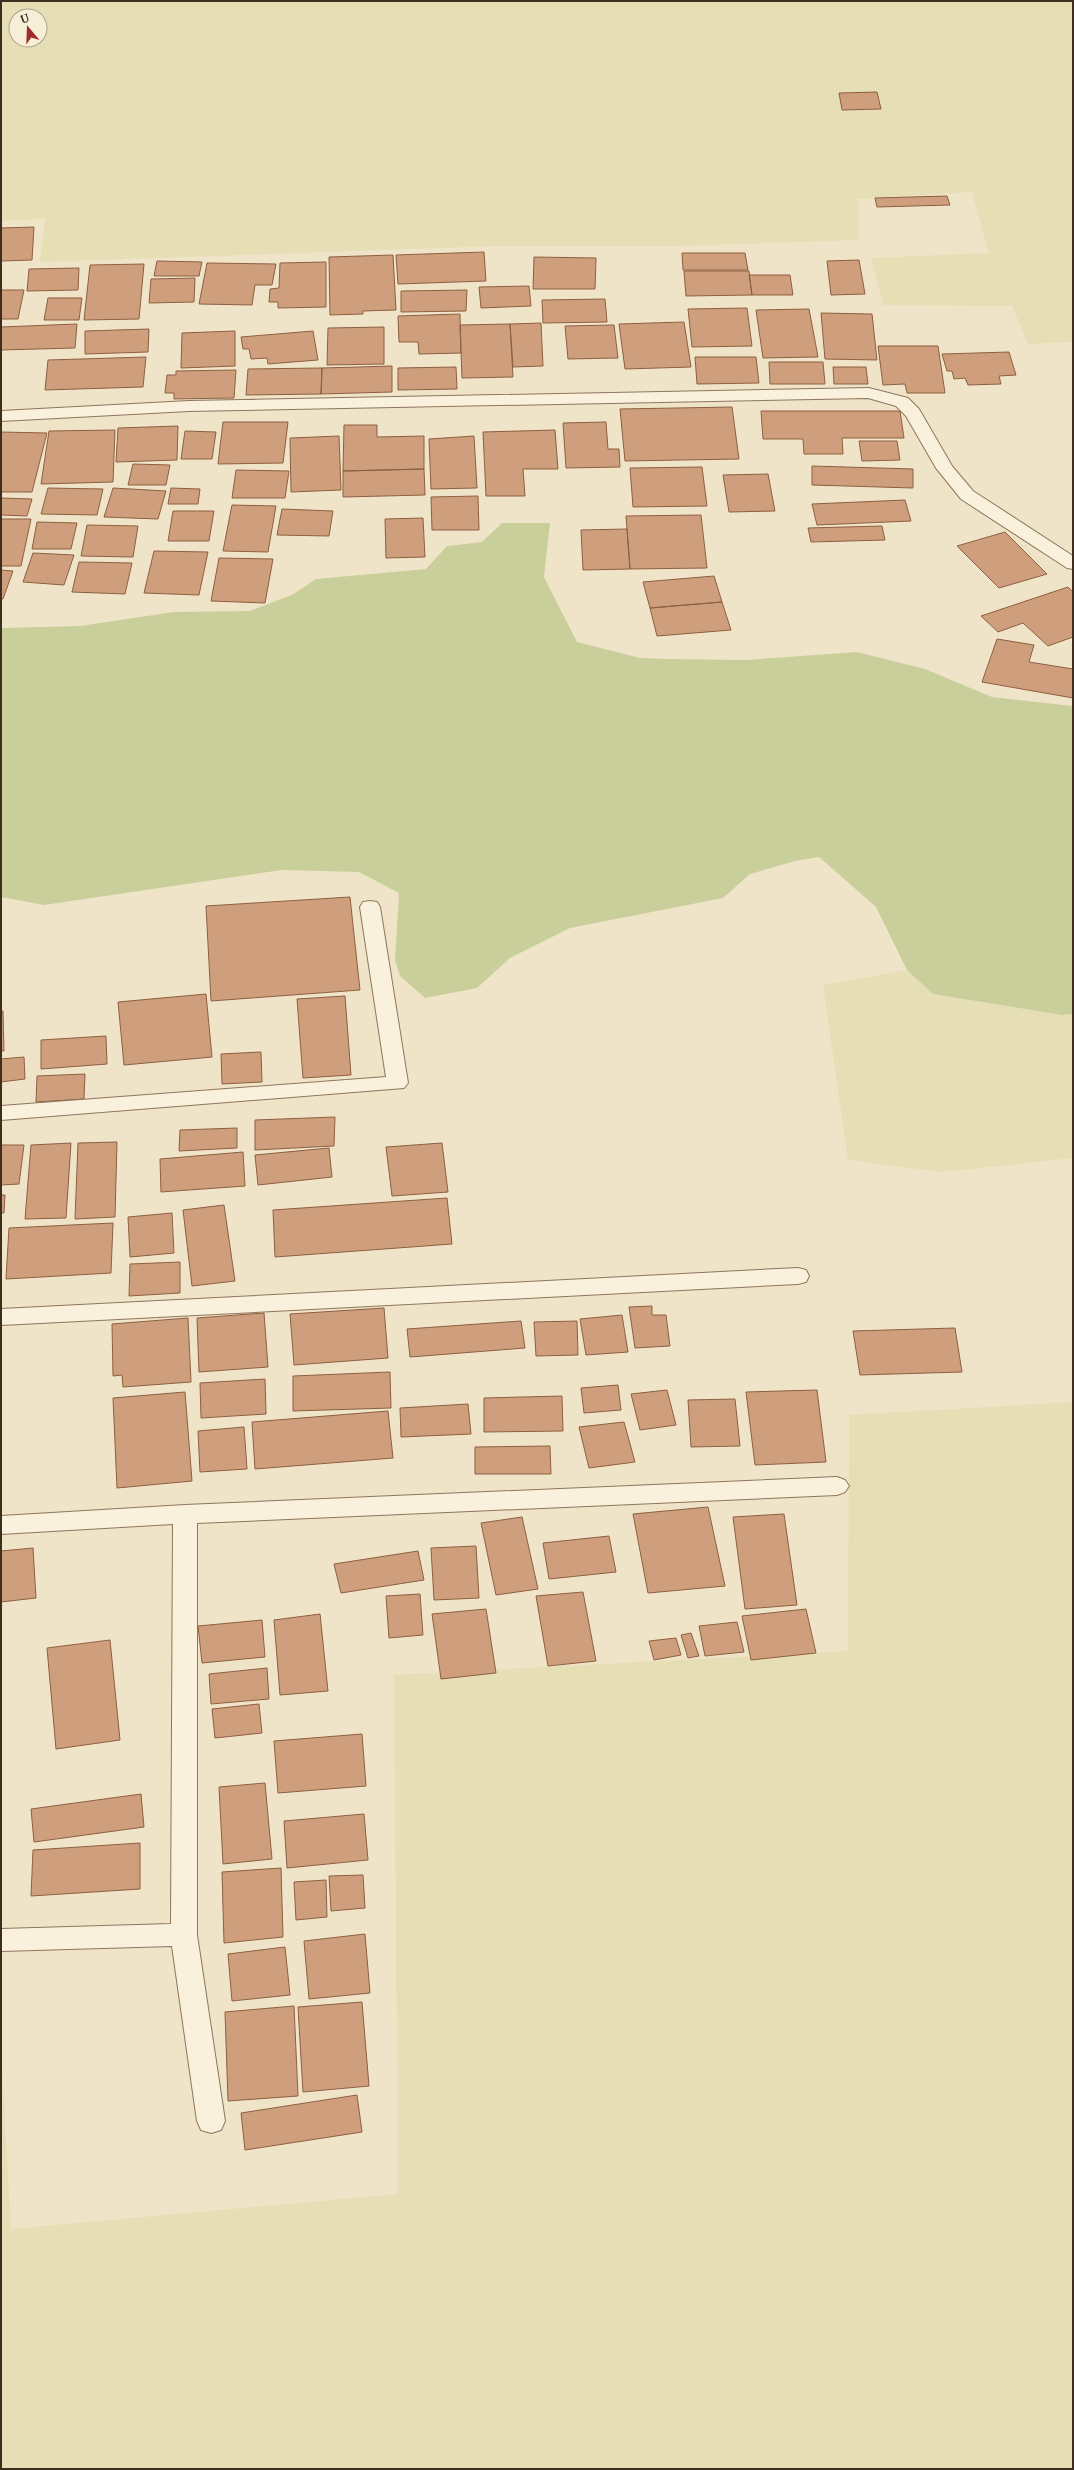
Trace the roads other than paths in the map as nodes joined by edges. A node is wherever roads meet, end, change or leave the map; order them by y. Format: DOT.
graph roads {
  1 [pos="1,416"];
  2 [pos="1073,564"];
  3 [pos="370,907"];
  4 [pos="1,1113"];
  5 [pos="798,1276"];
  6 [pos="1,1317"];
  7 [pos="837,1486"];
  8 [pos="185,1514"];
  9 [pos="1,1525"];
  10 [pos="184,1935"];
  11 [pos="1,1940"];
  12 [pos="211,2121"];
  1 -- 2 [label="street"];
  3 -- 4 [label="street"];
  5 -- 6 [label="street"];
  7 -- 8 [label="street"];
  8 -- 9 [label="street"];
  8 -- 10 [label="street"];
  10 -- 11 [label="street"];
  10 -- 12 [label="street"];
}
